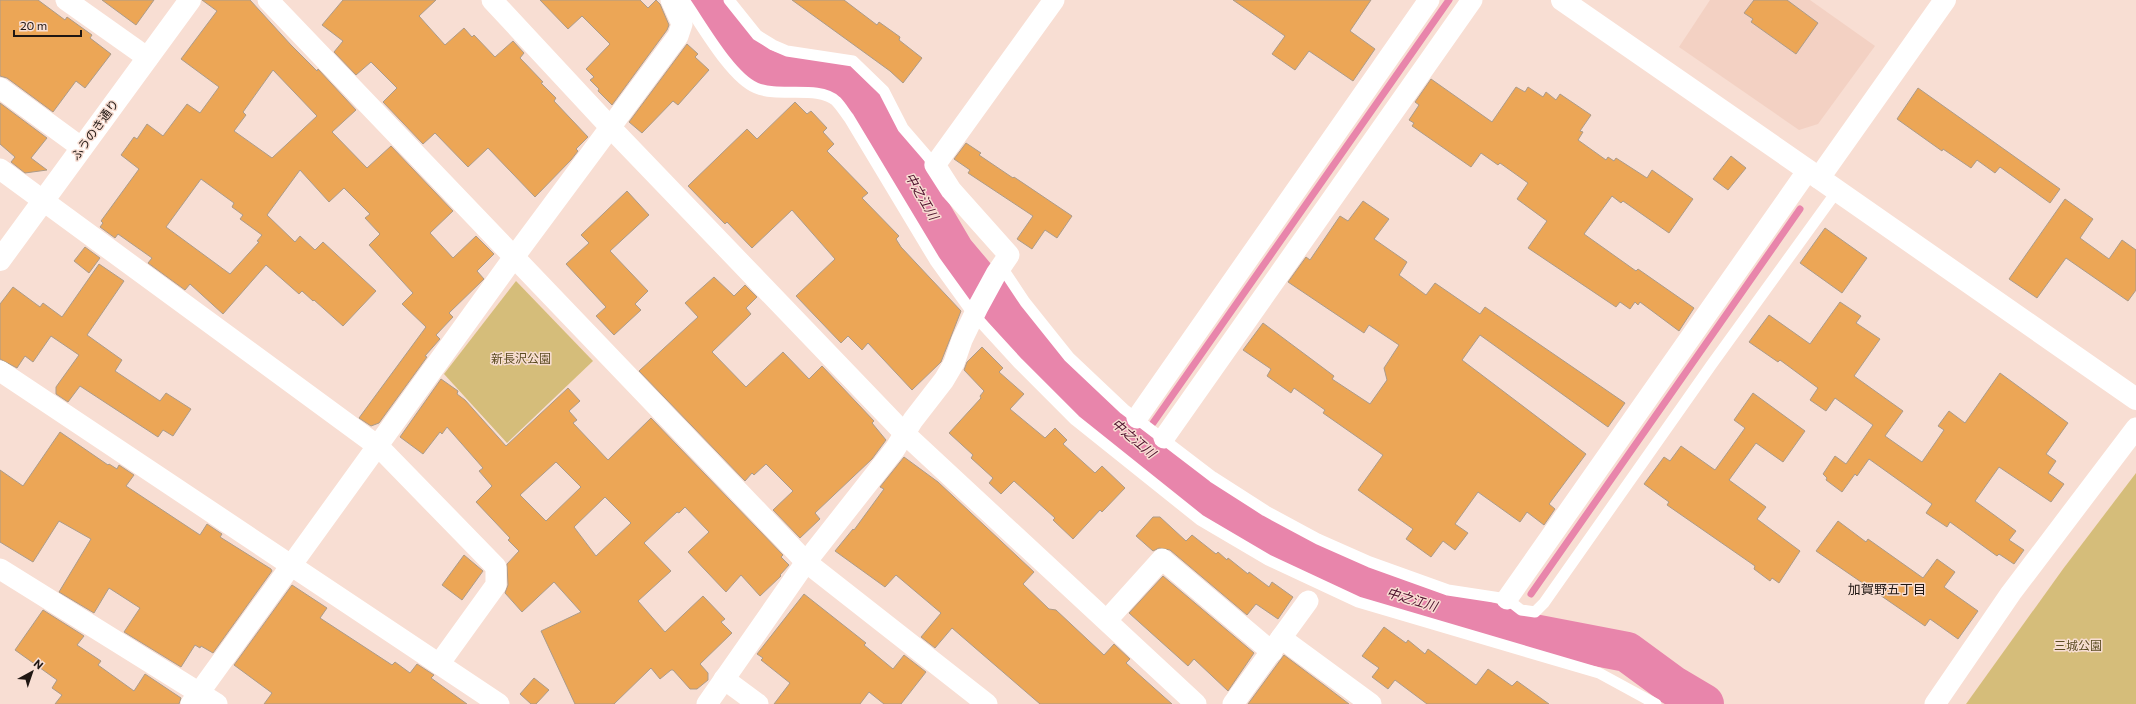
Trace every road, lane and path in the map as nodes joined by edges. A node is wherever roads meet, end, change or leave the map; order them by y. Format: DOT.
graph roads {
  1 [pos="66,0"];
  2 [pos="190,0"];
  3 [pos="268,0"];
  4 [pos="492,0"];
  5 [pos="671,0"];
  6 [pos="684,0"];
  7 [pos="729,0"];
  8 [pos="1054,0"];
  9 [pos="1429,0"];
  10 [pos="1472,0"];
  11 [pos="1562,0"];
  12 [pos="1945,0"];
  13 [pos="148,58"];
  14 [pos="0,88"];
  15 [pos="611,128"];
  16 [pos="82,148"];
  17 [pos="935,165"];
  18 [pos="0,169"];
  19 [pos="1813,174"];
  20 [pos="1837,191"];
  21 [pos="44,201"];
  22 [pos="514,257"];
  23 [pos="0,260"];
  24 [pos="999,270"];
  25 [pos="976,311"];
  26 [pos="0,371"];
  27 [pos="2136,399"];
  28 [pos="1137,418"];
  29 [pos="2136,428"];
  30 [pos="904,433"];
  31 [pos="1164,438"];
  32 [pos="379,447"];
  33 [pos="806,562"];
  34 [pos="292,566"];
  35 [pos="0,569"];
  36 [pos="1507,599"];
  37 [pos="1308,601"];
  38 [pos="1106,620"];
  39 [pos="1276,645"];
  40 [pos="439,664"];
  41 [pos="724,679"];
  42 [pos="195,698"];
  43 [pos="217,704"];
  44 [pos="499,704"];
  45 [pos="707,704"];
  46 [pos="758,704"];
  47 [pos="987,704"];
  48 [pos="1196,704"];
  49 [pos="1232,704"];
  50 [pos="1371,704"];
  51 [pos="1656,704"];
  52 [pos="1935,704"];
  1 -- 13 [label="street"];
  2 -- 13 [label="street, ふうのき通り"];
  3 -- 22 [label="street"];
  4 -- 15 [label="street"];
  5 -- 15 [label="street"];
  6 -- 25 [label="lane"];
  7 -- 17 [label="lane"];
  8 -- 17 [label="street"];
  9 -- 28 [label="street"];
  10 -- 31 [label="street"];
  11 -- 19 [label="street"];
  12 -- 19 [label="street"];
  13 -- 16 [label="street, ふうのき通り"];
  14 -- 16 [label="street"];
  15 -- 22 [label="street"];
  15 -- 30 [label="street"];
  16 -- 21 [label="street, ふうのき通り"];
  17 -- 24 [label="street"];
  18 -- 21 [label="street"];
  19 -- 20 [label="street"];
  19 -- 36 [label="street"];
  20 -- 27 [label="street"];
  20 -- 36 [label="lane"];
  21 -- 23 [label="street, ふうのき通り"];
  21 -- 32 [label="street"];
  22 -- 32 [label="street"];
  22 -- 33 [label="street"];
  24 -- 25 [label="street"];
  24 -- 28 [label="lane"];
  25 -- 30 [label="street"];
  25 -- 51 [label="lane"];
  26 -- 34 [label="street"];
  28 -- 31 [label="lane"];
  29 -- 52 [label="street"];
  30 -- 33 [label="street"];
  30 -- 38 [label="street"];
  31 -- 36 [label="lane"];
  32 -- 34 [label="street"];
  32 -- 40 [label="street"];
  33 -- 41 [label="street"];
  33 -- 47 [label="street"];
  34 -- 40 [label="street"];
  34 -- 42 [label="street"];
  35 -- 42 [label="street"];
  37 -- 39 [label="street"];
  38 -- 39 [label="street"];
  38 -- 48 [label="street"];
  39 -- 49 [label="street"];
  39 -- 50 [label="street"];
  40 -- 44 [label="street"];
  41 -- 45 [label="street"];
  41 -- 46 [label="street"];
  42 -- 43 [label="street"];
}
